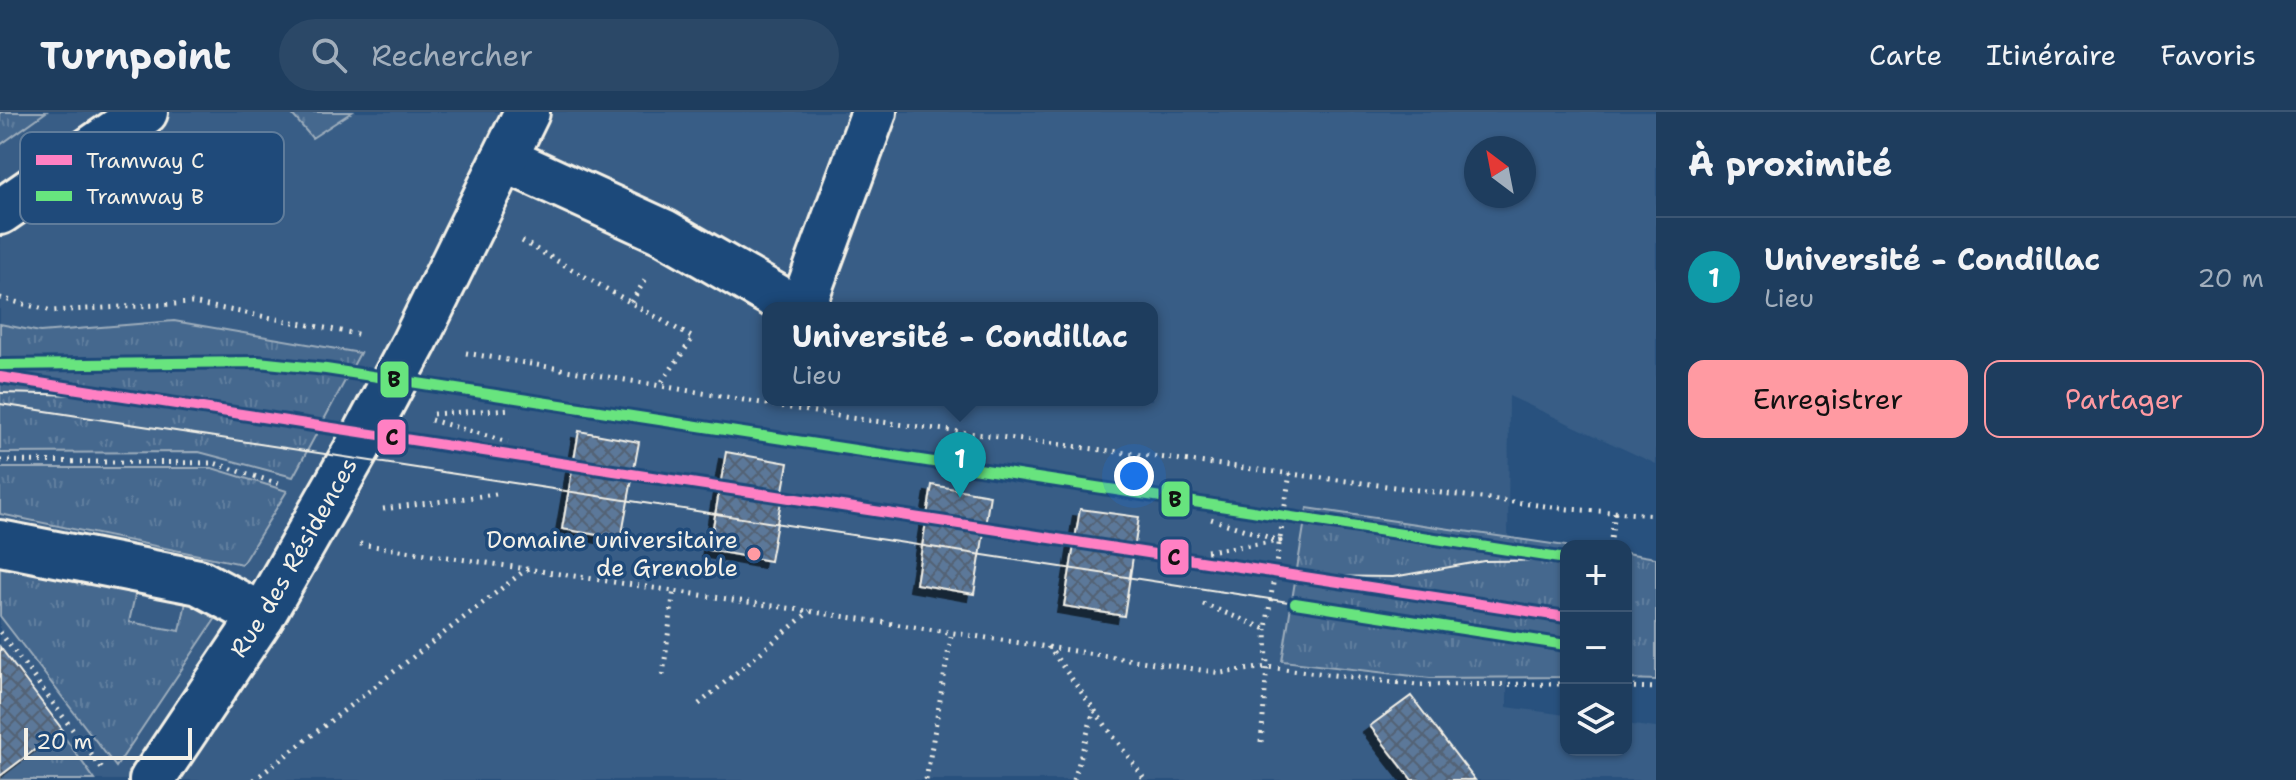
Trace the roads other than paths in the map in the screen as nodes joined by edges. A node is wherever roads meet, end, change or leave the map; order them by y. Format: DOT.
graph roads {
  1 [pos="145,112"];
  2 [pos="527,112"];
  3 [pos="874,112"];
  4 [pos="116,132"];
  5 [pos="504,159"];
  6 [pos="20,198"];
  7 [pos="0,212"];
  8 [pos="786,302"];
  9 [pos="804,302"];
  10 [pos="0,543"];
  11 [pos="262,616"];
  12 [pos="152,780"];
  1 -- 4 [label="street"];
  2 -- 5 [label="street, Rue des Résidences"];
  3 -- 9 [label="street"];
  5 -- 8 [label="street"];
  5 -- 11 [label="street, Rue des Résidences"];
  6 -- 7 [label="street"];
  10 -- 11 [label="street"];
  11 -- 12 [label="street, Rue des Résidences"];
}
